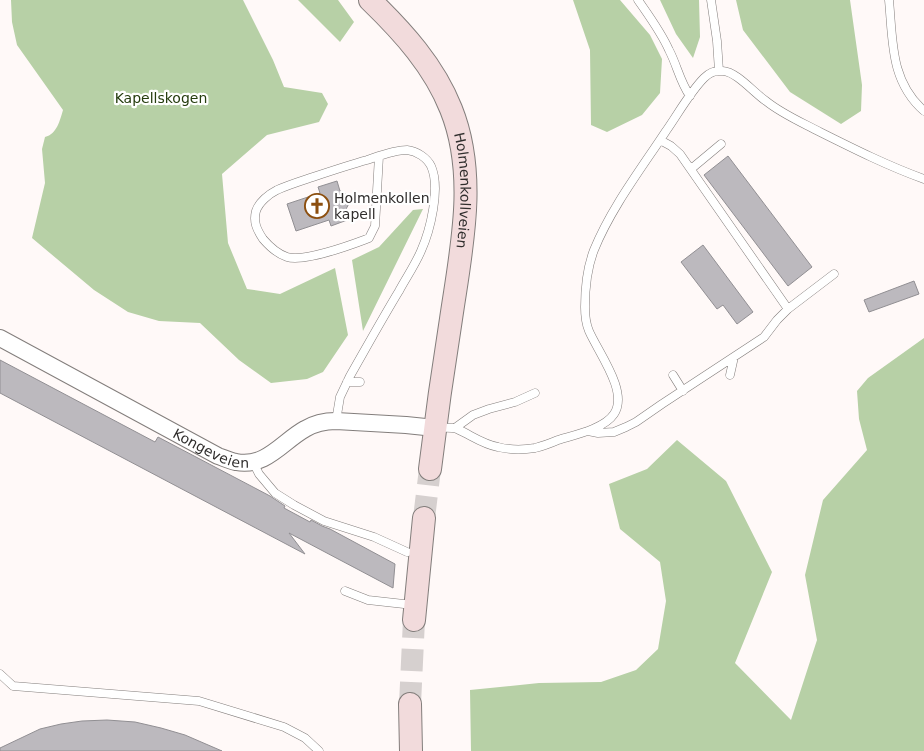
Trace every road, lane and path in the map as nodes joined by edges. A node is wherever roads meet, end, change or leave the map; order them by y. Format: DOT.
graph roads {
  1 [pos="370,0"];
  2 [pos="638,0"];
  3 [pos="711,0"];
  4 [pos="889,0"];
  5 [pos="719,71"];
  6 [pos="690,96"];
  7 [pos="924,111"];
  8 [pos="660,140"];
  9 [pos="721,144"];
  10 [pos="379,156"];
  11 [pos="691,169"];
  12 [pos="924,180"];
  13 [pos="834,274"];
  14 [pos="596,289"];
  15 [pos="586,290"];
  16 [pos="788,309"];
  17 [pos="0,338"];
  18 [pos="734,357"];
  19 [pos="673,374"];
  20 [pos="730,375"];
  21 [pos="347,382"];
  22 [pos="360,382"];
  23 [pos="683,391"];
  24 [pos="535,393"];
  25 [pos="336,420"];
  26 [pos="445,428"];
  27 [pos="588,431"];
  28 [pos="253,462"];
  29 [pos="430,469"];
  30 [pos="424,518"];
  31 [pos="407,552"];
  32 [pos="345,591"];
  33 [pos="414,613"];
  34 [pos="0,674"];
  35 [pos="410,704"];
  36 [pos="319,751"];
  37 [pos="411,751"];
  1 -- 26 [label="main road, Holmenkollveien"];
  2 -- 6 [label="lane"];
  3 -- 5 [label="lane"];
  4 -- 7 [label="lane"];
  5 -- 6 [label="lane"];
  5 -- 12 [label="lane"];
  6 -- 8 [label="lane"];
  8 -- 11 [label="lane"];
  8 -- 15 [label="lane"];
  9 -- 11 [label="lane"];
  10 -- 10 [label="lane"];
  10 -- 21 [label="lane"];
  11 -- 16 [label="lane"];
  13 -- 16 [label="lane"];
  14 -- 15 [label="lane"];
  15 -- 27 [label="lane"];
  16 -- 18 [label="lane"];
  17 -- 28 [label="street, Kongeveien"];
  18 -- 20 [label="lane"];
  18 -- 23 [label="lane"];
  19 -- 23 [label="lane"];
  21 -- 22 [label="lane"];
  21 -- 25 [label="lane"];
  23 -- 27 [label="lane"];
  24 -- 26 [label="lane"];
  25 -- 26 [label="street, Kongeveien"];
  25 -- 28 [label="street, Kongeveien"];
  26 -- 27 [label="lane"];
  26 -- 29 [label="main road, Holmenkollveien"];
  28 -- 31 [label="lane"];
  30 -- 33 [label="main road"];
  32 -- 33 [label="lane"];
  34 -- 36 [label="lane"];
  35 -- 37 [label="main road"];
}
